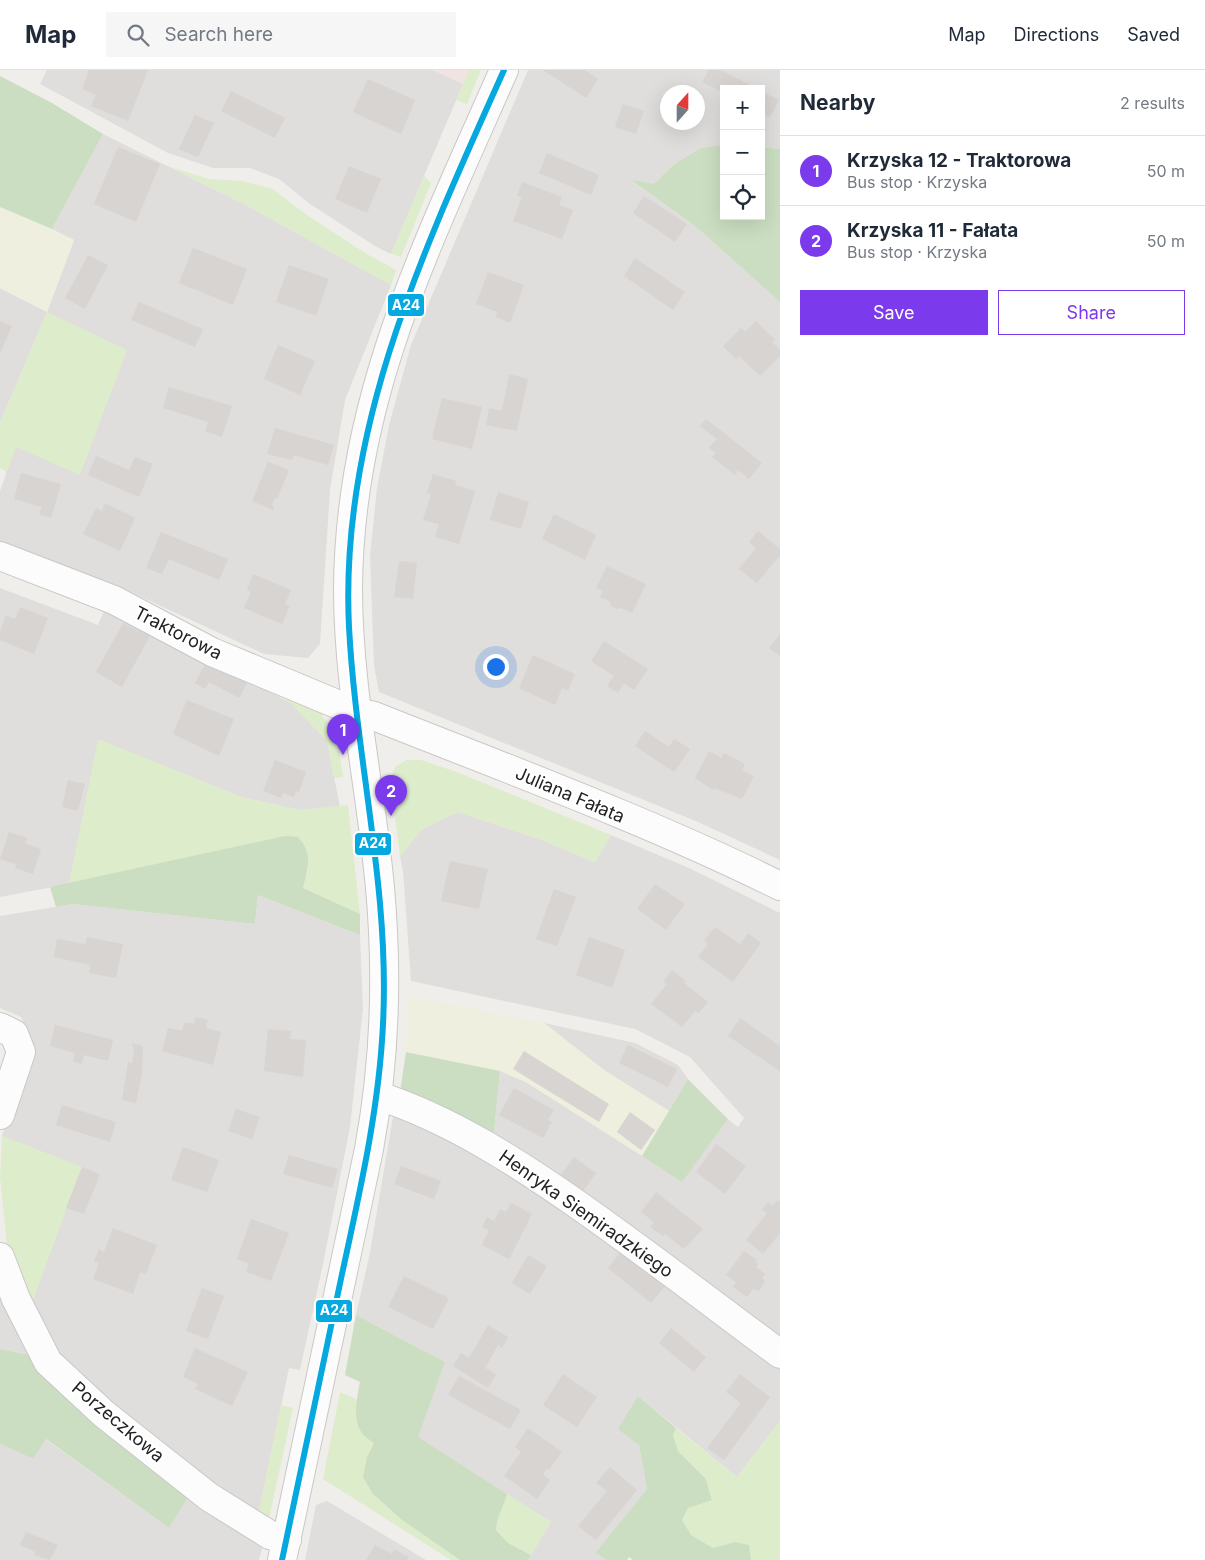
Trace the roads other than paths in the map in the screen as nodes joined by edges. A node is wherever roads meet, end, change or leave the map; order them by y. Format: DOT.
graph roads {
  1 [pos="504,70"];
  2 [pos="0,556"];
  3 [pos="356,712"];
  4 [pos="780,886"];
  5 [pos="0,1027"];
  6 [pos="379,1096"];
  7 [pos="0,1115"];
  8 [pos="0,1257"];
  9 [pos="780,1354"];
  10 [pos="284,1550"];
  1 -- 3 [label="street"];
  2 -- 3 [label="street, Traktorowa"];
  3 -- 4 [label="street, Juliana Fałata"];
  3 -- 6 [label="street"];
  5 -- 7 [label="street"];
  6 -- 9 [label="street, Henryka Siemiradzkiego"];
  6 -- 10 [label="street"];
  8 -- 10 [label="street, Porzeczkowa"];
}
